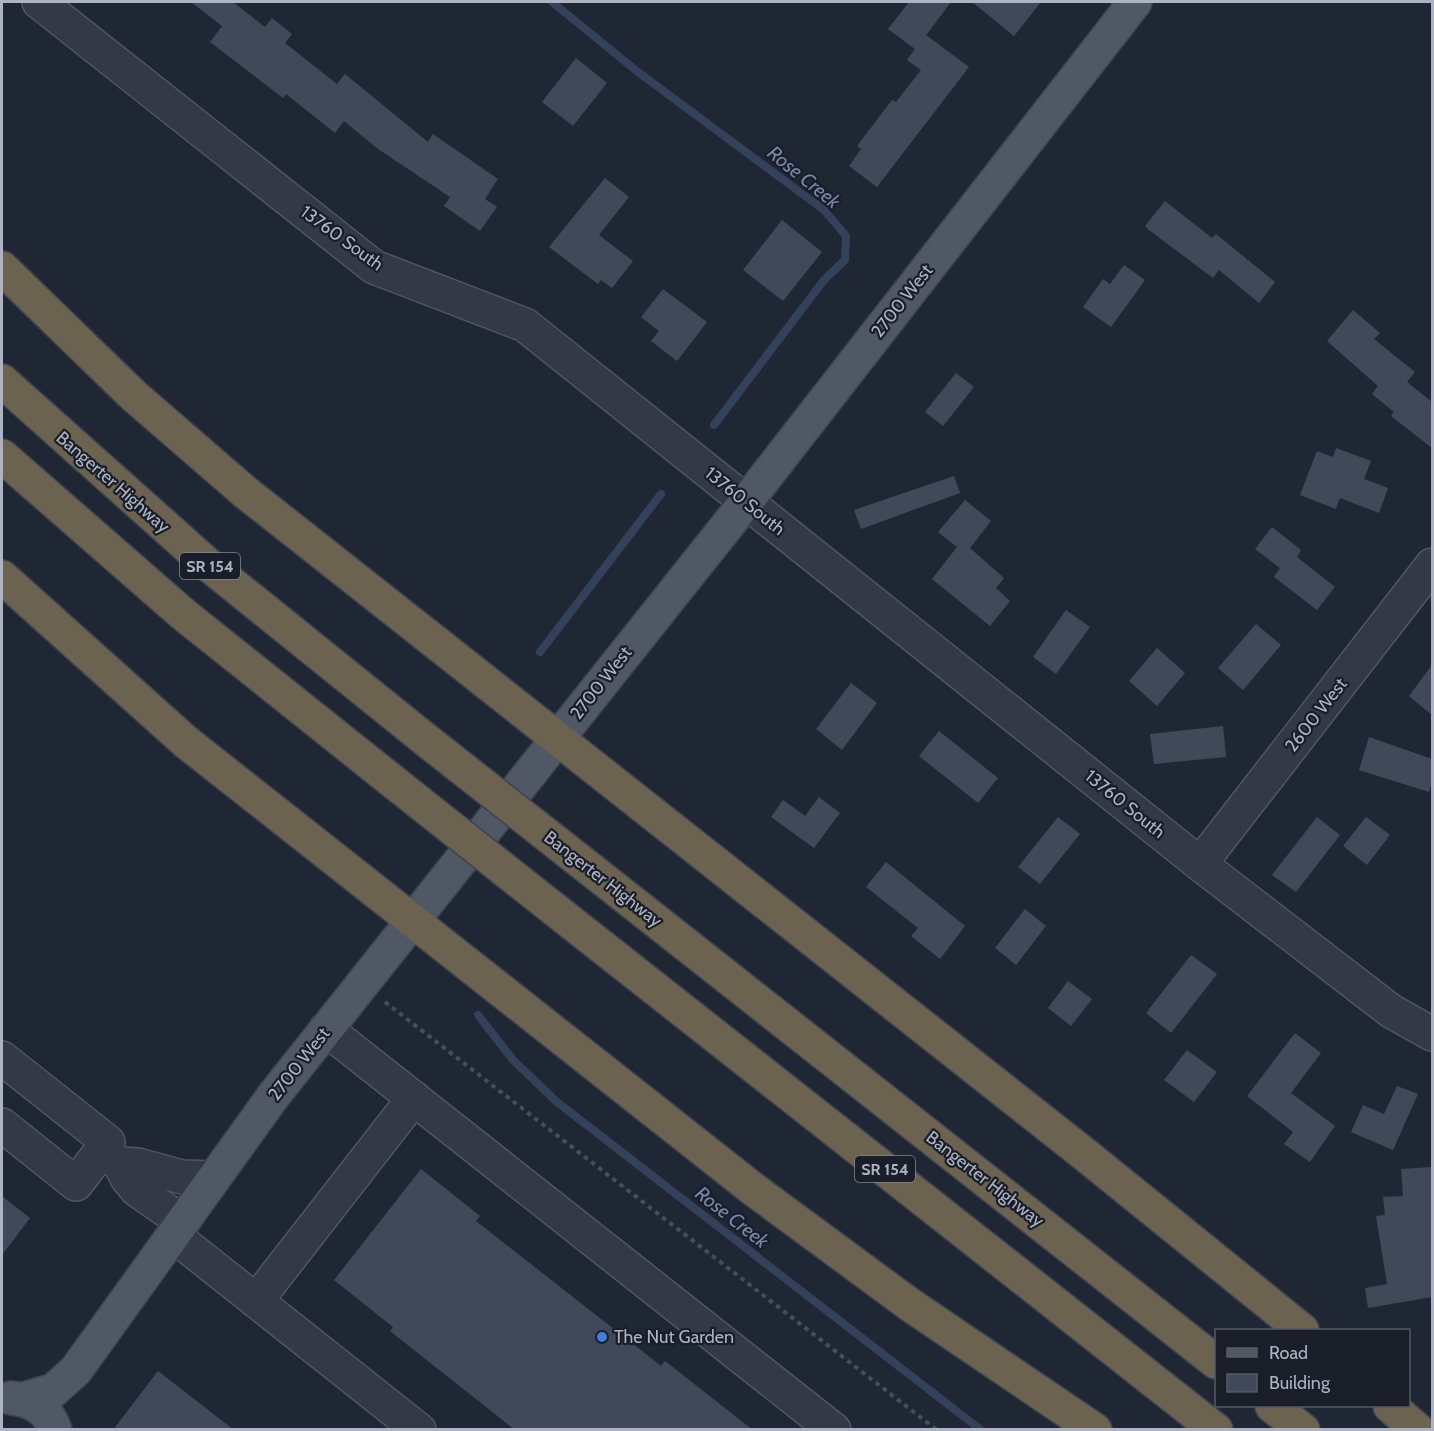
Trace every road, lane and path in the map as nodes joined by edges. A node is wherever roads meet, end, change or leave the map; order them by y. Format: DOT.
graph roads {
  1 [pos="39,2"];
  2 [pos="1135,2"];
  3 [pos="2,268"];
  4 [pos="2,381"];
  5 [pos="2,456"];
  6 [pos="746,502"];
  7 [pos="1432,565"];
  8 [pos="2,577"];
  9 [pos="558,737"];
  10 [pos="1200,864"];
  11 [pos="412,920"];
  12 [pos="362,984"];
  13 [pos="326,1029"];
  14 [pos="1432,1034"];
  15 [pos="2,1058"];
  16 [pos="414,1098"];
  17 [pos="2,1125"];
  18 [pos="111,1157"];
  19 [pos="214,1178"];
  20 [pos="178,1228"];
  21 [pos="256,1301"];
  22 [pos="1301,1329"];
  23 [pos="1215,1361"];
  24 [pos="76,1371"];
  25 [pos="13,1399"];
  26 [pos="1273,1407"];
  27 [pos="1391,1407"];
  28 [pos="56,1430"];
  29 [pos="419,1430"];
  30 [pos="834,1430"];
  31 [pos="937,1430"];
  32 [pos="1095,1430"];
  33 [pos="1216,1430"];
  34 [pos="1303,1430"];
  35 [pos="1418,1430"];
  1 -- 6 [label="street, 13760 South"];
  2 -- 6 [label="main road, 2700 West"];
  3 -- 9 [label="highway"];
  4 -- 23 [label="highway, Bangerter Highway / SR 154, bridge"];
  5 -- 33 [label="highway, SR 154, bridge"];
  6 -- 9 [label="main road, 2700 West"];
  6 -- 10 [label="street, 13760 South"];
  7 -- 10 [label="street, 2600 West"];
  8 -- 11 [label="highway"];
  9 -- 11 [label="main road, 2700 West"];
  9 -- 22 [label="highway"];
  10 -- 14 [label="street, 13760 South"];
  11 -- 12 [label="main road, 2700 West"];
  11 -- 32 [label="highway"];
  12 -- 13 [label="main road, 2700 West"];
  12 -- 31 [label="path"];
  13 -- 16 [label="street"];
  13 -- 19 [label="main road, 2700 West"];
  15 -- 18 [label="street"];
  16 -- 21 [label="street"];
  16 -- 30 [label="street"];
  17 -- 18 [label="street"];
  18 -- 19 [label="street"];
  18 -- 20 [label="street"];
  19 -- 20 [label="main road, 2700 West"];
  20 -- 21 [label="street"];
  20 -- 24 [label="main road, 2700 West"];
  21 -- 29 [label="street"];
  24 -- 25 [label="main road, 2700 West"];
  24 -- 28 [label="main road, 2700 West"];
  25 -- 28 [label="main road"];
  26 -- 34 [label="highway"];
  27 -- 35 [label="highway"];
}
